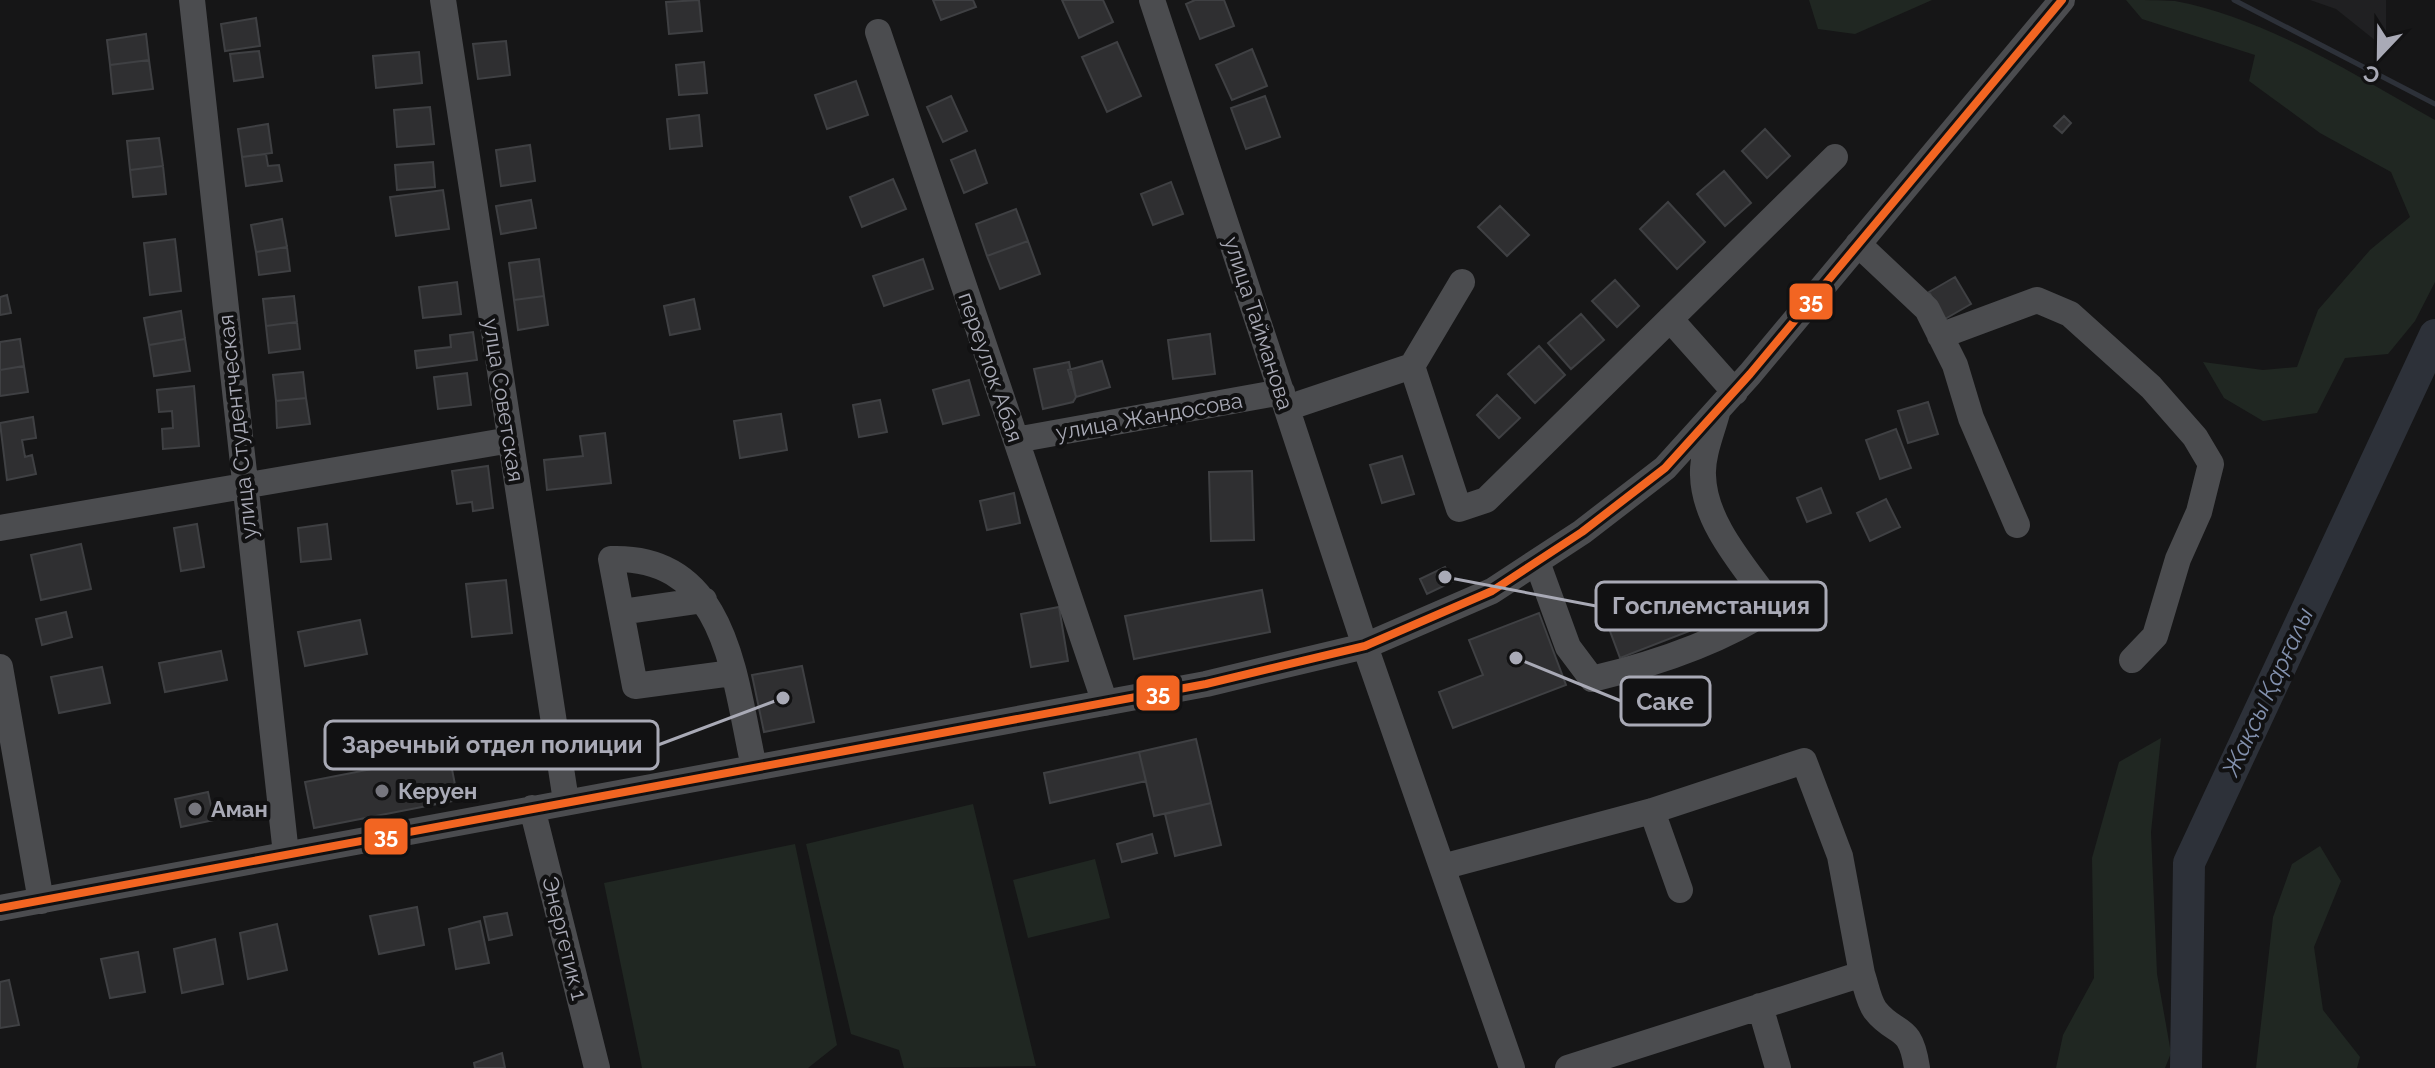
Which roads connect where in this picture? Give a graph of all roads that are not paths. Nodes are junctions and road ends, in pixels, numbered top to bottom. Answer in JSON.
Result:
{"nodes":[{"id":1,"x":192,"y":0,"type":"edge"},
{"id":2,"x":443,"y":0,"type":"edge"},
{"id":3,"x":1152,"y":0,"type":"edge"},
{"id":4,"x":2062,"y":0,"type":"edge"},
{"id":5,"x":878,"y":32,"type":"dead end"},
{"id":6,"x":1835,"y":157,"type":"dead end"},
{"id":7,"x":1858,"y":244,"type":"junction"},
{"id":8,"x":1462,"y":282,"type":"dead end"},
{"id":9,"x":1670,"y":319,"type":"junction"},
{"id":10,"x":1940,"y":336,"type":"junction"},
{"id":11,"x":1412,"y":366,"type":"junction"},
{"id":12,"x":1284,"y":400,"type":"junction"},
{"id":13,"x":1726,"y":401,"type":"junction"},
{"id":14,"x":510,"y":440,"type":"junction"},
{"id":15,"x":1016,"y":440,"type":"junction"},
{"id":16,"x":243,"y":485,"type":"junction"},
{"id":17,"x":2017,"y":525,"type":"dead end"},
{"id":18,"x":0,"y":528,"type":"edge"},
{"id":19,"x":1537,"y":562,"type":"junction"},
{"id":20,"x":704,"y":600,"type":"junction"},
{"id":21,"x":621,"y":612,"type":"junction"},
{"id":22,"x":1365,"y":646,"type":"junction"},
{"id":23,"x":2132,"y":660,"type":"dead end"},
{"id":24,"x":0,"y":667,"type":"edge"},
{"id":25,"x":732,"y":673,"type":"junction"},
{"id":26,"x":1105,"y":703,"type":"junction"},
{"id":27,"x":754,"y":767,"type":"junction"},
{"id":28,"x":566,"y":801,"type":"junction"},
{"id":29,"x":532,"y":808,"type":"junction"},
{"id":30,"x":1652,"y":811,"type":"junction"},
{"id":31,"x":286,"y":854,"type":"junction"},
{"id":32,"x":1442,"y":867,"type":"junction"},
{"id":33,"x":1680,"y":890,"type":"dead end"},
{"id":34,"x":41,"y":901,"type":"junction"},
{"id":35,"x":0,"y":908,"type":"edge"},
{"id":36,"x":1862,"y":974,"type":"junction"},
{"id":37,"x":1760,"y":1006,"type":"junction"},
{"id":38,"x":597,"y":1068,"type":"edge"},
{"id":39,"x":1512,"y":1068,"type":"edge"},
{"id":40,"x":1568,"y":1068,"type":"edge"},
{"id":41,"x":1778,"y":1068,"type":"edge"},
{"id":42,"x":1917,"y":1068,"type":"edge"}],
"edges":[{"from":1,"to":16,"type":"street","name":"улица Студентческая"},
{"from":2,"to":14,"type":"street","name":"улца Советская"},
{"from":3,"to":12,"type":"street","name":"улица Тайманова"},
{"from":4,"to":7,"type":"street"},
{"from":5,"to":15,"type":"street","name":"переулок Абая"},
{"from":6,"to":9,"type":"street"},
{"from":7,"to":10,"type":"street"},
{"from":7,"to":13,"type":"street"},
{"from":8,"to":11,"type":"street"},
{"from":9,"to":11,"type":"street"},
{"from":9,"to":13,"type":"street"},
{"from":10,"to":17,"type":"street"},
{"from":10,"to":23,"type":"street"},
{"from":11,"to":12,"type":"street","name":"улица Жандосова"},
{"from":12,"to":15,"type":"street","name":"улица Жандосова"},
{"from":12,"to":22,"type":"street","name":"улица Тайманова"},
{"from":13,"to":19,"type":"street"},
{"from":13,"to":19,"type":"street"},
{"from":14,"to":16,"type":"street"},
{"from":14,"to":28,"type":"street","name":"улца Советская"},
{"from":15,"to":26,"type":"street","name":"переулок Абая"},
{"from":16,"to":18,"type":"street"},
{"from":16,"to":31,"type":"street","name":"улица Студентческая"},
{"from":19,"to":22,"type":"street"},
{"from":20,"to":21,"type":"street"},
{"from":20,"to":21,"type":"street"},
{"from":20,"to":25,"type":"street"},
{"from":21,"to":25,"type":"street"},
{"from":22,"to":26,"type":"street"},
{"from":22,"to":32,"type":"street","name":"улица Тайманова"},
{"from":24,"to":34,"type":"street"},
{"from":25,"to":27,"type":"street"},
{"from":26,"to":27,"type":"street"},
{"from":27,"to":28,"type":"street"},
{"from":28,"to":29,"type":"street"},
{"from":29,"to":31,"type":"street"},
{"from":29,"to":38,"type":"street","name":"Энергетик 1"},
{"from":30,"to":32,"type":"street"},
{"from":30,"to":33,"type":"street"},
{"from":30,"to":36,"type":"street"},
{"from":31,"to":34,"type":"street"},
{"from":32,"to":39,"type":"street","name":"улица Тайманова"},
{"from":34,"to":35,"type":"street"},
{"from":36,"to":37,"type":"street"},
{"from":36,"to":42,"type":"street"},
{"from":37,"to":40,"type":"street"},
{"from":37,"to":41,"type":"street"}]}
